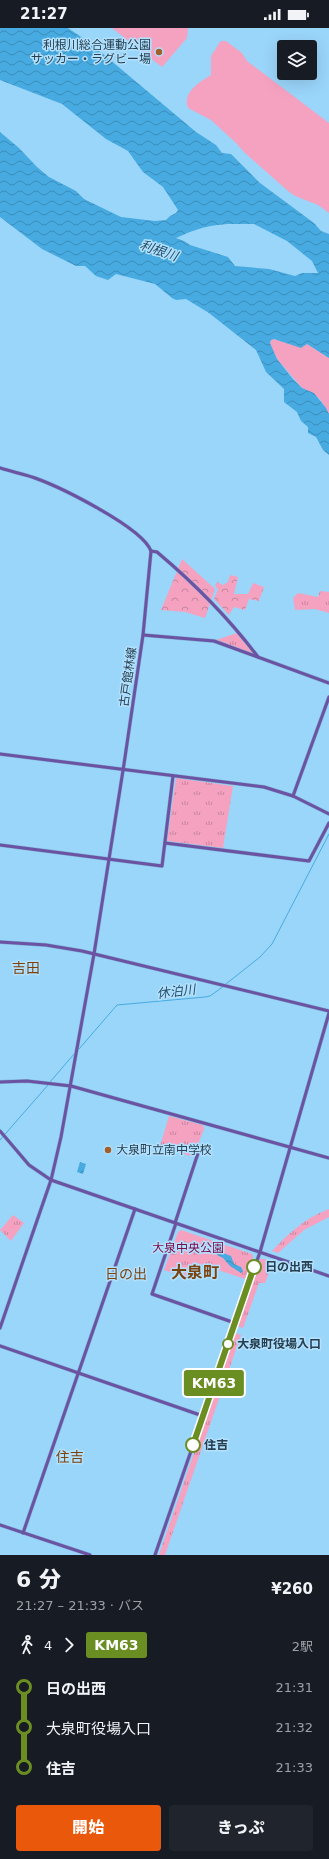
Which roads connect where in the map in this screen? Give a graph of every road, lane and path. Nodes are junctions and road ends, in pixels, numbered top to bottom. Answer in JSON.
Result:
{"nodes":[{"id":1,"x":0,"y":468,"type":"edge"},
{"id":2,"x":151,"y":551,"type":"junction"},
{"id":3,"x":143,"y":635,"type":"junction"},
{"id":4,"x":258,"y":657,"type":"junction"},
{"id":5,"x":329,"y":682,"type":"edge"},
{"id":6,"x":329,"y":697,"type":"edge"},
{"id":7,"x":0,"y":754,"type":"edge"},
{"id":8,"x":123,"y":769,"type":"junction"},
{"id":9,"x":173,"y":776,"type":"junction"},
{"id":10,"x":293,"y":796,"type":"junction"},
{"id":11,"x":329,"y":814,"type":"edge"},
{"id":12,"x":329,"y":823,"type":"edge"},
{"id":13,"x":165,"y":842,"type":"junction"},
{"id":14,"x":0,"y":845,"type":"edge"},
{"id":15,"x":109,"y":859,"type":"junction"},
{"id":16,"x":0,"y":942,"type":"edge"},
{"id":17,"x":94,"y":954,"type":"junction"},
{"id":18,"x":329,"y":1012,"type":"edge"},
{"id":19,"x":0,"y":1082,"type":"edge"},
{"id":20,"x":71,"y":1086,"type":"junction"},
{"id":21,"x":0,"y":1131,"type":"edge"},
{"id":22,"x":290,"y":1147,"type":"junction"},
{"id":23,"x":200,"y":1148,"type":"dead end"},
{"id":24,"x":329,"y":1158,"type":"edge"},
{"id":25,"x":51,"y":1180,"type":"junction"},
{"id":26,"x":135,"y":1209,"type":"junction"},
{"id":27,"x":176,"y":1223,"type":"junction"},
{"id":28,"x":260,"y":1252,"type":"junction"},
{"id":29,"x":329,"y":1276,"type":"edge"},
{"id":30,"x":235,"y":1323,"type":"junction"},
{"id":31,"x":0,"y":1328,"type":"edge"},
{"id":32,"x":0,"y":1346,"type":"edge"},
{"id":33,"x":78,"y":1373,"type":"junction"},
{"id":34,"x":203,"y":1416,"type":"junction"},
{"id":35,"x":0,"y":1525,"type":"edge"},
{"id":36,"x":24,"y":1533,"type":"junction"},
{"id":37,"x":90,"y":1555,"type":"edge"},
{"id":38,"x":155,"y":1555,"type":"edge"}],
"edges":[{"from":1,"to":2,"type":"street"},
{"from":2,"to":3,"type":"street","name":"古戸館林線"},
{"from":2,"to":4,"type":"street"},
{"from":3,"to":4,"type":"street"},
{"from":3,"to":8,"type":"street","name":"古戸館林線"},
{"from":4,"to":5,"type":"street"},
{"from":6,"to":10,"type":"street"},
{"from":7,"to":8,"type":"street"},
{"from":8,"to":9,"type":"street"},
{"from":8,"to":15,"type":"street","name":"古戸館林線"},
{"from":9,"to":10,"type":"street"},
{"from":9,"to":13,"type":"street"},
{"from":10,"to":11,"type":"street"},
{"from":12,"to":13,"type":"street"},
{"from":13,"to":15,"type":"street"},
{"from":14,"to":15,"type":"street"},
{"from":15,"to":17,"type":"street","name":"古戸館林線"},
{"from":16,"to":17,"type":"street"},
{"from":17,"to":18,"type":"street"},
{"from":17,"to":20,"type":"street","name":"古戸館林線"},
{"from":18,"to":22,"type":"street"},
{"from":19,"to":20,"type":"street"},
{"from":20,"to":22,"type":"street"},
{"from":20,"to":25,"type":"street","name":"古戸館林線"},
{"from":21,"to":25,"type":"street"},
{"from":22,"to":24,"type":"street"},
{"from":22,"to":28,"type":"street"},
{"from":23,"to":27,"type":"street"},
{"from":25,"to":26,"type":"street"},
{"from":25,"to":31,"type":"street","name":"古戸館林線"},
{"from":26,"to":27,"type":"street"},
{"from":26,"to":33,"type":"street"},
{"from":27,"to":28,"type":"street"},
{"from":27,"to":30,"type":"street"},
{"from":28,"to":29,"type":"street"},
{"from":28,"to":30,"type":"street"},
{"from":30,"to":34,"type":"street"},
{"from":32,"to":33,"type":"street"},
{"from":33,"to":34,"type":"street"},
{"from":33,"to":36,"type":"street"},
{"from":34,"to":38,"type":"street"},
{"from":35,"to":36,"type":"street"},
{"from":36,"to":37,"type":"street"}]}
